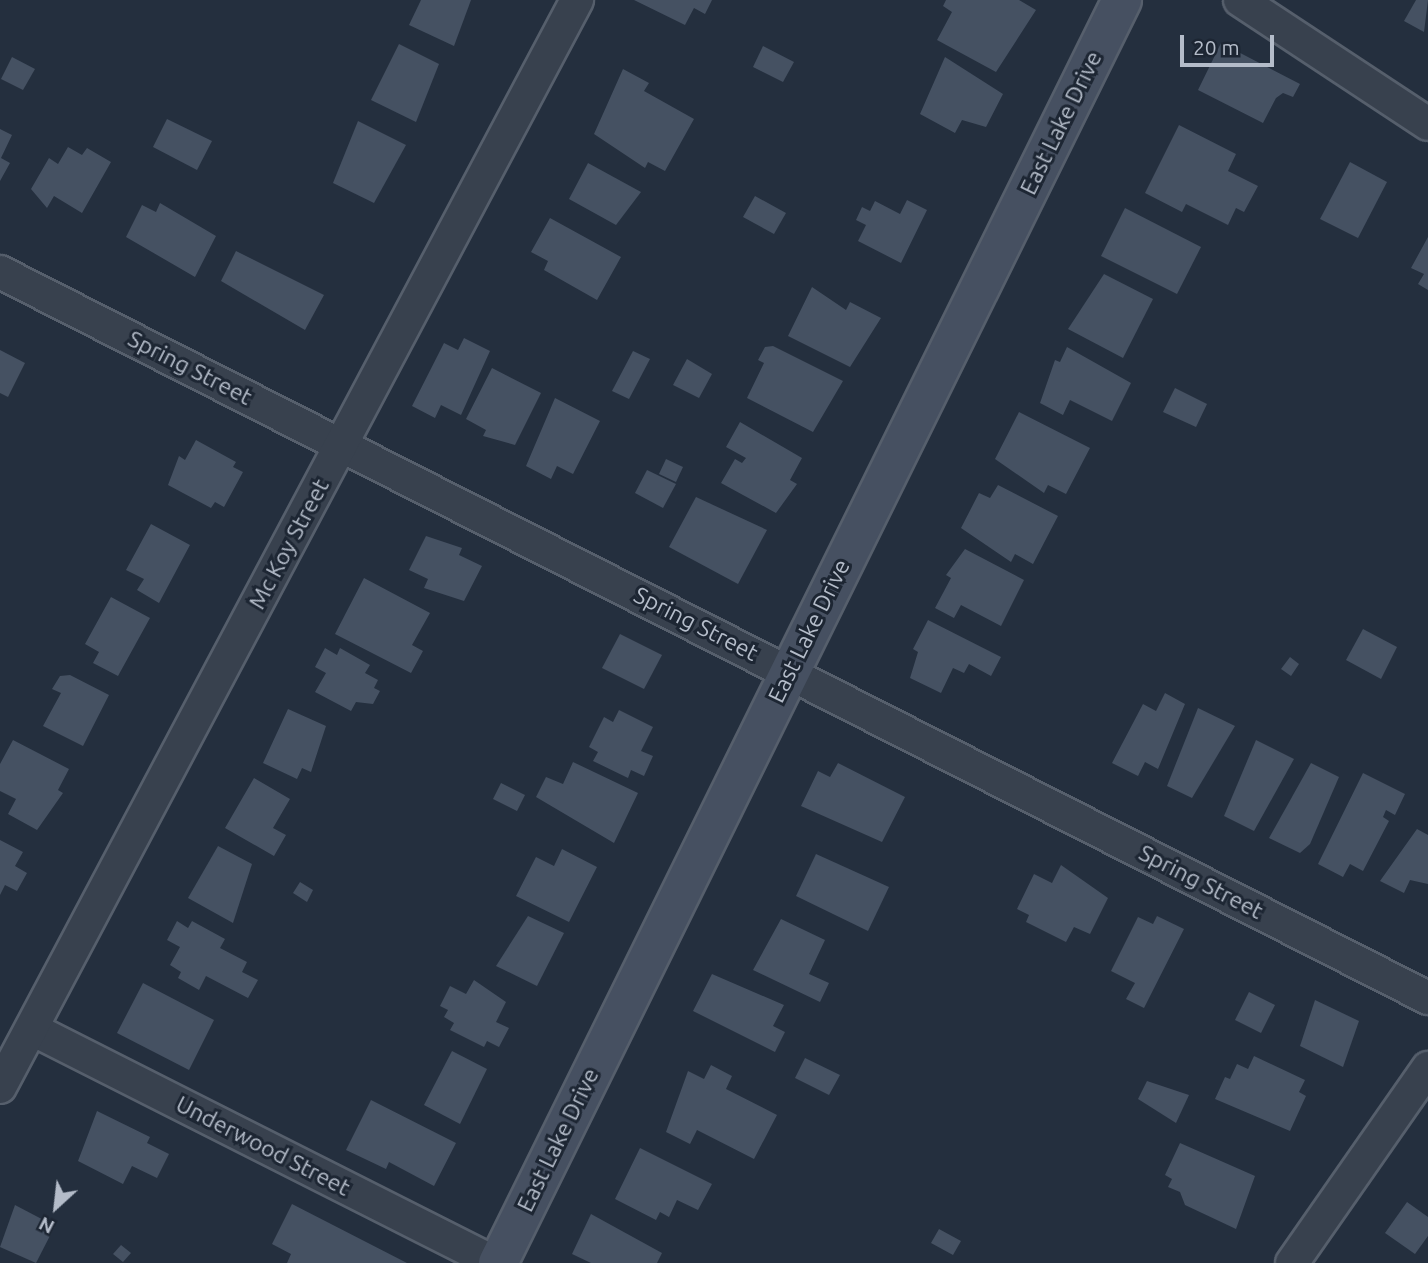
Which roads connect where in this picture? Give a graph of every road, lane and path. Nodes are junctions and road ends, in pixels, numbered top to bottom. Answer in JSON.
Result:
{"nodes":[{"id":1,"x":577,"y":0,"type":"edge"},
{"id":2,"x":1122,"y":0,"type":"edge"},
{"id":3,"x":1240,"y":0,"type":"edge"},
{"id":4,"x":1428,"y":124,"type":"edge"},
{"id":5,"x":0,"y":272,"type":"edge"},
{"id":6,"x":342,"y":444,"type":"junction"},
{"id":7,"x":789,"y":671,"type":"junction"},
{"id":8,"x":1428,"y":998,"type":"edge"},
{"id":9,"x":32,"y":1029,"type":"junction"},
{"id":10,"x":1428,"y":1068,"type":"edge"},
{"id":11,"x":0,"y":1087,"type":"edge"},
{"id":12,"x":496,"y":1263,"type":"edge"},
{"id":13,"x":1292,"y":1263,"type":"edge"}],
"edges":[{"from":1,"to":6,"type":"street","name":"Mc Koy Street"},
{"from":2,"to":7,"type":"street","name":"East Lake Drive"},
{"from":3,"to":4,"type":"street"},
{"from":5,"to":6,"type":"street","name":"Spring Street"},
{"from":6,"to":7,"type":"street","name":"Spring Street"},
{"from":6,"to":9,"type":"street","name":"Mc Koy Street"},
{"from":7,"to":8,"type":"street","name":"Spring Street"},
{"from":7,"to":12,"type":"street","name":"East Lake Drive"},
{"from":9,"to":11,"type":"street","name":"Mc Koy Street"},
{"from":9,"to":12,"type":"street","name":"Underwood Street"},
{"from":10,"to":13,"type":"street"}]}
